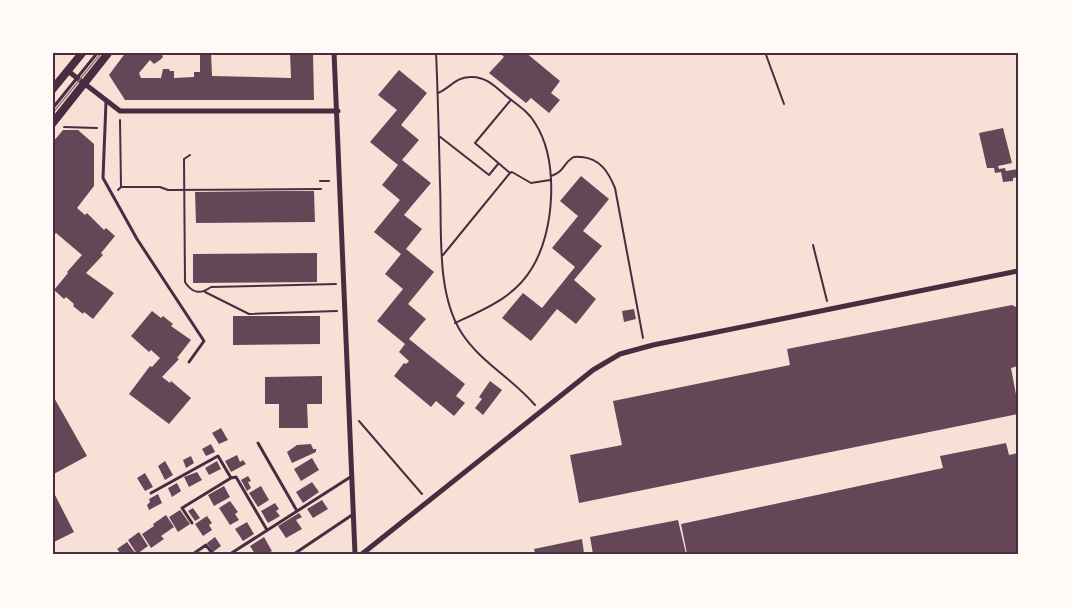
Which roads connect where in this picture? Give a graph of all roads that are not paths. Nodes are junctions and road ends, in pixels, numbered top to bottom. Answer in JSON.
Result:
{"nodes":[{"id":1,"x":83,"y":52,"type":"edge"},
{"id":2,"x":98,"y":52,"type":"edge"},
{"id":3,"x":110,"y":52,"type":"edge"},
{"id":4,"x":334,"y":52,"type":"edge"},
{"id":5,"x":68,"y":71,"type":"junction"},
{"id":6,"x":81,"y":81,"type":"junction"},
{"id":7,"x":52,"y":90,"type":"edge"},
{"id":8,"x":106,"y":102,"type":"junction"},
{"id":9,"x":52,"y":109,"type":"edge"},
{"id":10,"x":338,"y":111,"type":"junction"},
{"id":11,"x":52,"y":124,"type":"edge"},
{"id":12,"x":1018,"y":271,"type":"edge"},
{"id":13,"x":189,"y":362,"type":"dead end"},
{"id":14,"x":258,"y":443,"type":"dead end"},
{"id":15,"x":352,"y":476,"type":"junction"},
{"id":16,"x":231,"y":478,"type":"junction"},
{"id":17,"x":151,"y":493,"type":"dead end"},
{"id":18,"x":297,"y":511,"type":"junction"},
{"id":19,"x":353,"y":514,"type":"junction"},
{"id":20,"x":192,"y":523,"type":"dead end"},
{"id":21,"x":267,"y":530,"type":"junction"},
{"id":22,"x":193,"y":555,"type":"edge"},
{"id":23,"x":213,"y":555,"type":"edge"},
{"id":24,"x":230,"y":555,"type":"edge"},
{"id":25,"x":294,"y":555,"type":"edge"},
{"id":26,"x":355,"y":555,"type":"edge"},
{"id":27,"x":362,"y":555,"type":"edge"}],
"edges":[{"from":1,"to":5,"type":"main road"},
{"from":2,"to":6,"type":"lane"},
{"from":3,"to":6,"type":"main road"},
{"from":4,"to":10,"type":"street"},
{"from":5,"to":6,"type":"street"},
{"from":5,"to":7,"type":"main road"},
{"from":6,"to":8,"type":"street"},
{"from":6,"to":9,"type":"lane"},
{"from":6,"to":11,"type":"main road"},
{"from":8,"to":10,"type":"street"},
{"from":8,"to":13,"type":"lane"},
{"from":10,"to":15,"type":"street"},
{"from":12,"to":27,"type":"street"},
{"from":14,"to":18,"type":"lane"},
{"from":15,"to":18,"type":"lane"},
{"from":15,"to":19,"type":"street"},
{"from":16,"to":17,"type":"lane"},
{"from":16,"to":20,"type":"lane"},
{"from":16,"to":21,"type":"lane"},
{"from":18,"to":21,"type":"lane"},
{"from":19,"to":25,"type":"lane"},
{"from":19,"to":26,"type":"street"},
{"from":21,"to":24,"type":"lane"},
{"from":22,"to":23,"type":"lane"}]}
